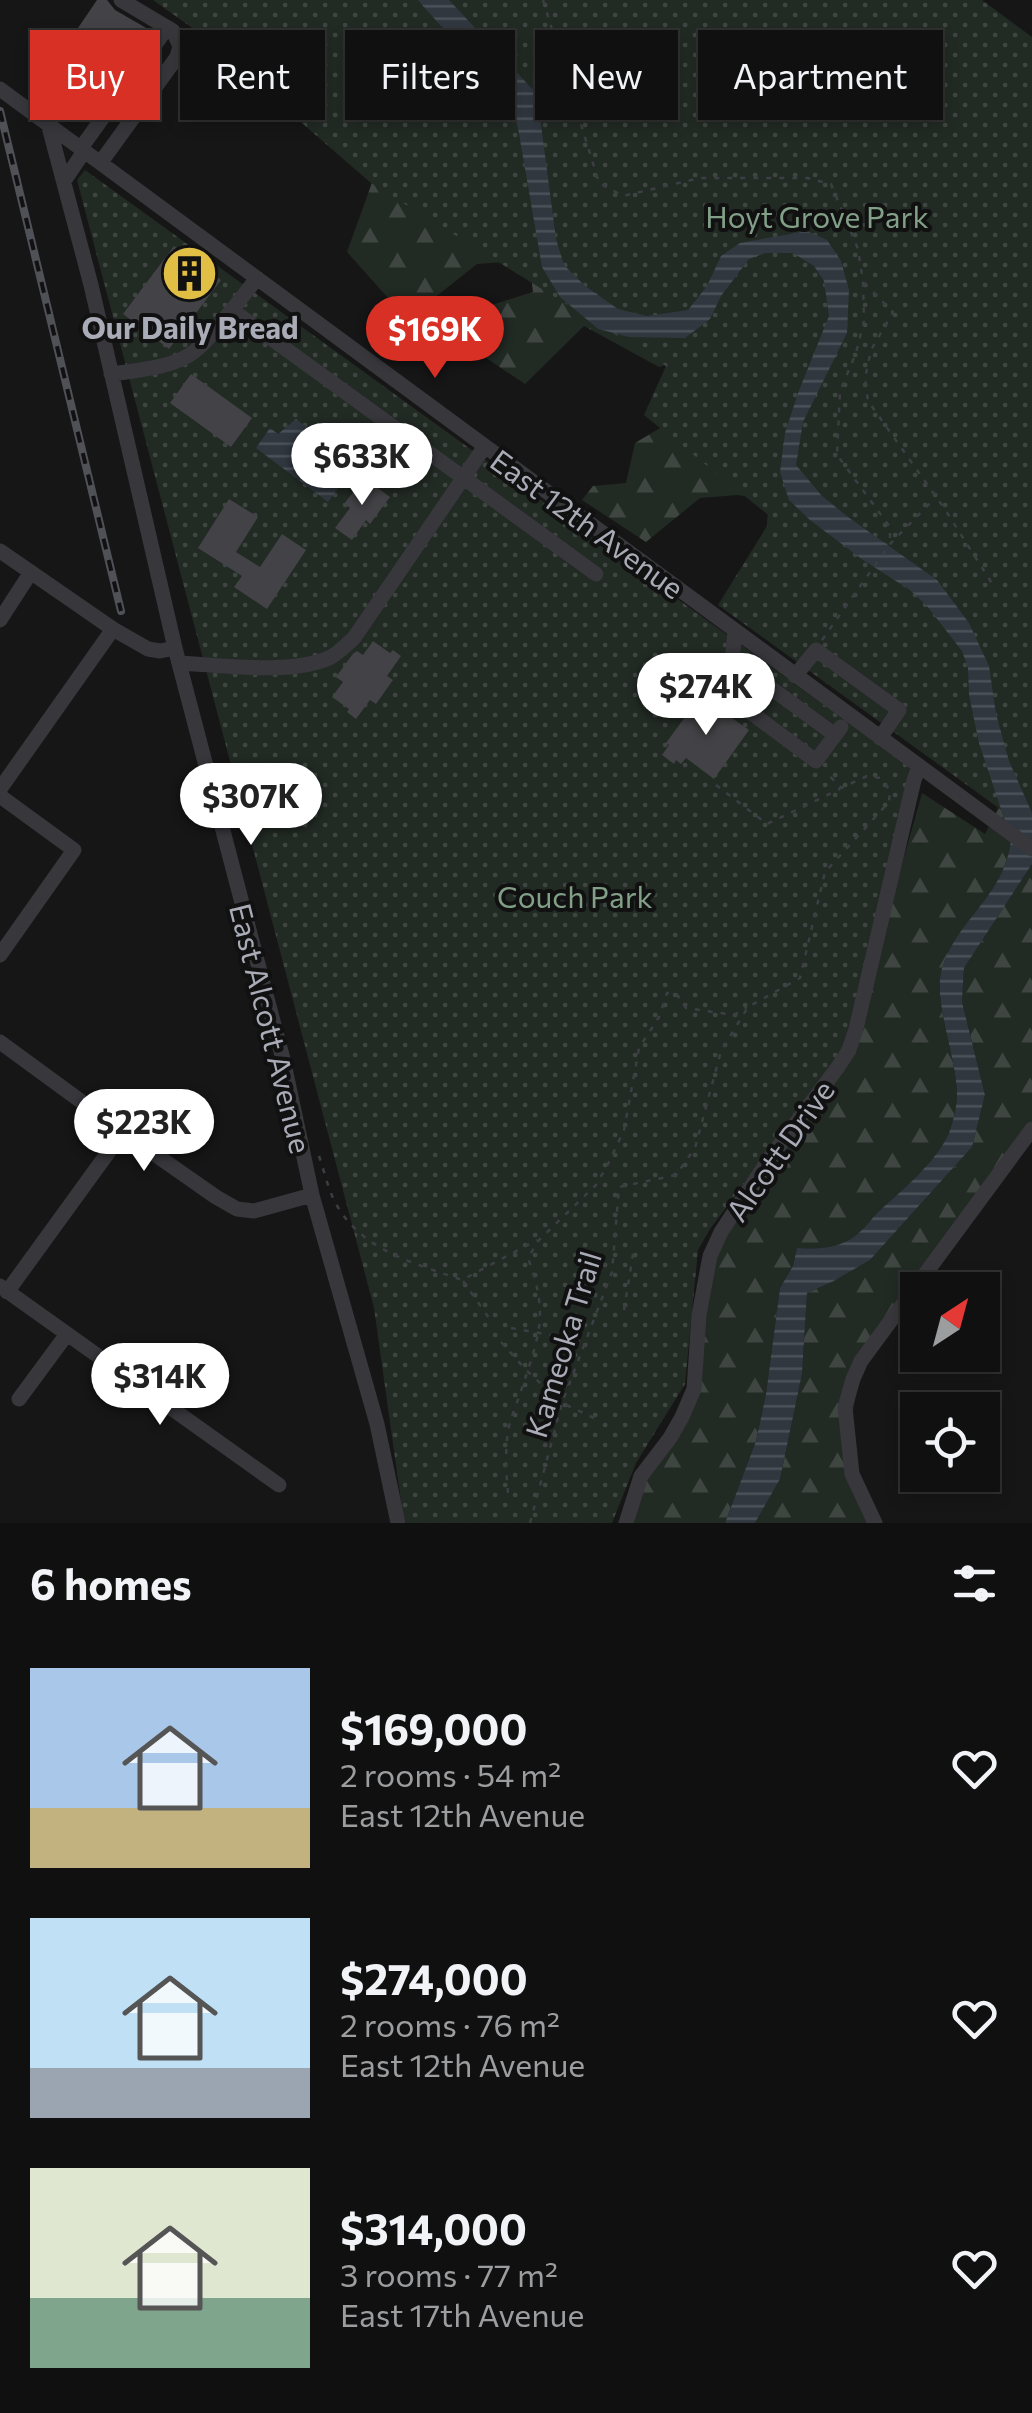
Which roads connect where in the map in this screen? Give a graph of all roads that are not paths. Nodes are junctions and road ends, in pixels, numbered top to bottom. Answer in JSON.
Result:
{"nodes":[{"id":1,"x":121,"y":0,"type":"edge"},
{"id":2,"x":167,"y":28,"type":"junction"},
{"id":3,"x":0,"y":89,"type":"edge"},
{"id":4,"x":48,"y":123,"type":"junction"},
{"id":5,"x":83,"y":149,"type":"junction"},
{"id":6,"x":100,"y":162,"type":"junction"},
{"id":7,"x":64,"y":182,"type":"junction"},
{"id":8,"x":257,"y":278,"type":"junction"},
{"id":9,"x":232,"y":310,"type":"junction"},
{"id":10,"x":112,"y":374,"type":"junction"},
{"id":11,"x":484,"y":446,"type":"junction"},
{"id":12,"x":464,"y":478,"type":"junction"},
{"id":13,"x":0,"y":550,"type":"edge"},
{"id":14,"x":31,"y":572,"type":"junction"},
{"id":15,"x":596,"y":574,"type":"dead end"},
{"id":16,"x":0,"y":620,"type":"edge"},
{"id":17,"x":114,"y":629,"type":"junction"},
{"id":18,"x":735,"y":631,"type":"junction"},
{"id":19,"x":750,"y":642,"type":"junction"},
{"id":20,"x":177,"y":656,"type":"junction"},
{"id":21,"x":738,"y":670,"type":"junction"},
{"id":22,"x":796,"y":676,"type":"junction"},
{"id":23,"x":849,"y":715,"type":"junction"},
{"id":24,"x":835,"y":735,"type":"junction"},
{"id":25,"x":880,"y":738,"type":"junction"},
{"id":26,"x":919,"y":767,"type":"junction"},
{"id":27,"x":0,"y":792,"type":"edge"},
{"id":28,"x":1032,"y":850,"type":"edge"},
{"id":29,"x":0,"y":955,"type":"edge"},
{"id":30,"x":0,"y":1042,"type":"edge"},
{"id":31,"x":1032,"y":1129,"type":"edge"},
{"id":32,"x":123,"y":1132,"type":"junction"},
{"id":33,"x":312,"y":1195,"type":"junction"},
{"id":34,"x":4,"y":1289,"type":"edge"},
{"id":35,"x":67,"y":1334,"type":"junction"},
{"id":36,"x":19,"y":1398,"type":"dead end"},
{"id":37,"x":279,"y":1484,"type":"dead end"},
{"id":38,"x":398,"y":1523,"type":"edge"},
{"id":39,"x":626,"y":1523,"type":"edge"},
{"id":40,"x":875,"y":1523,"type":"edge"}],
"edges":[{"from":1,"to":2,"type":"street"},
{"from":2,"to":5,"type":"street"},
{"from":2,"to":6,"type":"street"},
{"from":3,"to":4,"type":"street","name":"East 12th Avenue"},
{"from":4,"to":5,"type":"street","name":"East 12th Avenue"},
{"from":4,"to":7,"type":"street","name":"East Alcott Avenue"},
{"from":5,"to":6,"type":"street","name":"East 12th Avenue"},
{"from":5,"to":7,"type":"street"},
{"from":6,"to":8,"type":"street","name":"East 12th Avenue"},
{"from":7,"to":10,"type":"street","name":"East Alcott Avenue"},
{"from":8,"to":9,"type":"street"},
{"from":8,"to":11,"type":"street","name":"East 12th Avenue"},
{"from":9,"to":10,"type":"street"},
{"from":9,"to":12,"type":"street"},
{"from":10,"to":20,"type":"street","name":"East Alcott Avenue"},
{"from":11,"to":12,"type":"street"},
{"from":11,"to":18,"type":"street","name":"East 12th Avenue"},
{"from":12,"to":15,"type":"street"},
{"from":12,"to":20,"type":"street"},
{"from":13,"to":14,"type":"street"},
{"from":14,"to":16,"type":"street"},
{"from":14,"to":17,"type":"street"},
{"from":17,"to":20,"type":"street"},
{"from":17,"to":27,"type":"street"},
{"from":18,"to":19,"type":"street","name":"East 12th Avenue"},
{"from":18,"to":21,"type":"street"},
{"from":19,"to":21,"type":"street"},
{"from":19,"to":22,"type":"street","name":"East 12th Avenue"},
{"from":20,"to":33,"type":"street","name":"East Alcott Avenue"},
{"from":21,"to":24,"type":"street"},
{"from":21,"to":24,"type":"street"},
{"from":22,"to":23,"type":"street","name":"East 12th Avenue"},
{"from":22,"to":25,"type":"street"},
{"from":23,"to":24,"type":"street"},
{"from":23,"to":25,"type":"street","name":"East 12th Avenue"},
{"from":25,"to":26,"type":"street","name":"East 12th Avenue"},
{"from":26,"to":28,"type":"street","name":"East 12th Avenue"},
{"from":26,"to":39,"type":"street","name":"Alcott Drive"},
{"from":27,"to":29,"type":"street"},
{"from":30,"to":32,"type":"street"},
{"from":31,"to":40,"type":"street"},
{"from":32,"to":33,"type":"street"},
{"from":32,"to":34,"type":"street"},
{"from":33,"to":38,"type":"street","name":"East Alcott Avenue"},
{"from":34,"to":35,"type":"street"},
{"from":35,"to":36,"type":"street"},
{"from":35,"to":37,"type":"street"}]}
